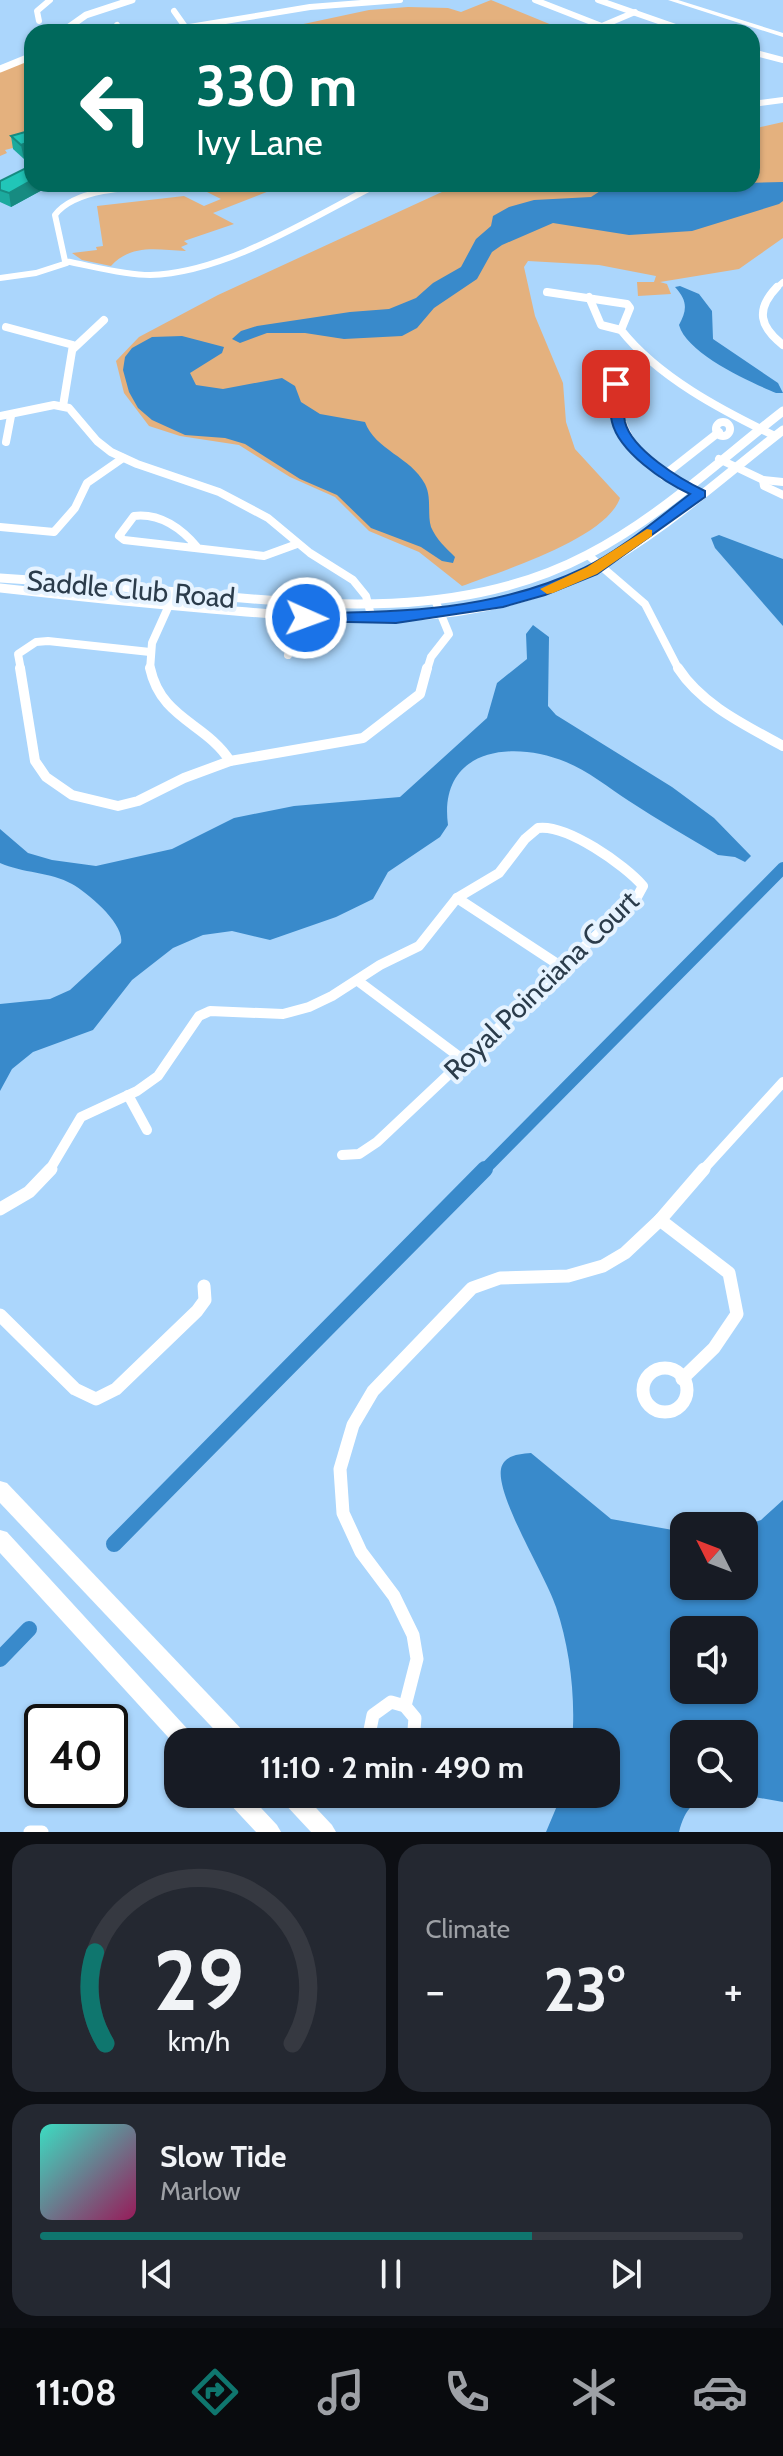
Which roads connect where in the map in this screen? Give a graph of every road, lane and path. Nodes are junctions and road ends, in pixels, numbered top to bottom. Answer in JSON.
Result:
{"nodes":[{"id":1,"x":50,"y":0,"type":"edge"},
{"id":2,"x":132,"y":0,"type":"edge"},
{"id":3,"x":400,"y":0,"type":"edge"},
{"id":4,"x":549,"y":0,"type":"edge"},
{"id":5,"x":598,"y":0,"type":"edge"},
{"id":6,"x":630,"y":0,"type":"edge"},
{"id":7,"x":671,"y":0,"type":"edge"},
{"id":8,"x":694,"y":0,"type":"edge"},
{"id":9,"x":361,"y":1,"type":"edge"},
{"id":10,"x":539,"y":1,"type":"edge"},
{"id":11,"x":350,"y":2,"type":"edge"},
{"id":12,"x":616,"y":3,"type":"edge"},
{"id":13,"x":174,"y":11,"type":"dead end"},
{"id":14,"x":241,"y":11,"type":"dead end"},
{"id":15,"x":635,"y":12,"type":"junction"},
{"id":16,"x":249,"y":19,"type":"junction"},
{"id":17,"x":42,"y":22,"type":"dead end"},
{"id":18,"x":69,"y":24,"type":"edge"},
{"id":19,"x":183,"y":24,"type":"edge"},
{"id":20,"x":214,"y":24,"type":"edge"},
{"id":21,"x":597,"y":24,"type":"edge"},
{"id":22,"x":607,"y":24,"type":"edge"},
{"id":23,"x":668,"y":24,"type":"edge"},
{"id":24,"x":748,"y":24,"type":"edge"},
{"id":25,"x":783,"y":27,"type":"edge"},
{"id":26,"x":760,"y":28,"type":"edge"},
{"id":27,"x":783,"y":35,"type":"edge"},
{"id":28,"x":760,"y":54,"type":"edge"},
{"id":29,"x":24,"y":59,"type":"edge"},
{"id":30,"x":783,"y":60,"type":"edge"},
{"id":31,"x":0,"y":69,"type":"edge"},
{"id":32,"x":783,"y":100,"type":"edge"},
{"id":33,"x":760,"y":103,"type":"edge"},
{"id":34,"x":108,"y":192,"type":"edge"},
{"id":35,"x":362,"y":192,"type":"edge"},
{"id":36,"x":67,"y":263,"type":"junction"},
{"id":37,"x":35,"y":270,"type":"junction"},
{"id":38,"x":0,"y":271,"type":"edge"},
{"id":39,"x":0,"y":278,"type":"edge"},
{"id":40,"x":783,"y":282,"type":"edge"},
{"id":41,"x":547,"y":292,"type":"dead end"},
{"id":42,"x":589,"y":297,"type":"junction"},
{"id":43,"x":104,"y":320,"type":"dead end"},
{"id":44,"x":6,"y":327,"type":"dead end"},
{"id":45,"x":621,"y":330,"type":"junction"},
{"id":46,"x":783,"y":345,"type":"edge"},
{"id":47,"x":73,"y":349,"type":"junction"},
{"id":48,"x":620,"y":369,"type":"dead end"},
{"id":49,"x":63,"y":406,"type":"junction"},
{"id":50,"x":783,"y":411,"type":"edge"},
{"id":51,"x":0,"y":416,"type":"edge"},
{"id":52,"x":11,"y":416,"type":"junction"},
{"id":53,"x":759,"y":429,"type":"junction"},
{"id":54,"x":719,"y":432,"type":"dead end"},
{"id":55,"x":779,"y":433,"type":"edge"},
{"id":56,"x":6,"y":442,"type":"dead end"},
{"id":57,"x":123,"y":458,"type":"junction"},
{"id":58,"x":719,"y":459,"type":"junction"},
{"id":59,"x":735,"y":467,"type":"junction"},
{"id":60,"x":663,"y":476,"type":"junction"},
{"id":61,"x":763,"y":480,"type":"junction"},
{"id":62,"x":783,"y":482,"type":"edge"},
{"id":63,"x":684,"y":486,"type":"junction"},
{"id":64,"x":700,"y":494,"type":"junction"},
{"id":65,"x":783,"y":495,"type":"edge"},
{"id":66,"x":0,"y":527,"type":"edge"},
{"id":67,"x":297,"y":544,"type":"junction"},
{"id":68,"x":198,"y":548,"type":"junction"},
{"id":69,"x":588,"y":555,"type":"junction"},
{"id":70,"x":601,"y":565,"type":"junction"},
{"id":71,"x":0,"y":578,"type":"edge"},
{"id":72,"x":0,"y":588,"type":"edge"},
{"id":73,"x":175,"y":592,"type":"junction"},
{"id":74,"x":435,"y":600,"type":"junction"},
{"id":75,"x":169,"y":605,"type":"junction"},
{"id":76,"x":372,"y":606,"type":"junction"},
{"id":77,"x":442,"y":613,"type":"junction"},
{"id":78,"x":297,"y":617,"type":"junction"},
{"id":79,"x":372,"y":619,"type":"junction"},
{"id":80,"x":150,"y":652,"type":"junction"},
{"id":81,"x":288,"y":655,"type":"dead end"},
{"id":82,"x":783,"y":746,"type":"edge"},
{"id":83,"x":230,"y":761,"type":"junction"},
{"id":84,"x":457,"y":898,"type":"junction"},
{"id":85,"x":562,"y":967,"type":"junction"},
{"id":86,"x":358,"y":981,"type":"junction"},
{"id":87,"x":465,"y":1061,"type":"junction"},
{"id":88,"x":783,"y":1082,"type":"edge"},
{"id":89,"x":128,"y":1095,"type":"junction"},
{"id":90,"x":147,"y":1130,"type":"dead end"},
{"id":91,"x":342,"y":1155,"type":"dead end"},
{"id":92,"x":0,"y":1209,"type":"edge"},
{"id":93,"x":660,"y":1220,"type":"junction"},
{"id":94,"x":204,"y":1286,"type":"dead end"},
{"id":95,"x":0,"y":1315,"type":"edge"},
{"id":96,"x":682,"y":1379,"type":"dead end"},
{"id":97,"x":0,"y":1490,"type":"edge"},
{"id":98,"x":0,"y":1539,"type":"edge"},
{"id":99,"x":405,"y":1706,"type":"junction"},
{"id":100,"x":173,"y":1728,"type":"edge"},
{"id":101,"x":227,"y":1728,"type":"edge"},
{"id":102,"x":372,"y":1728,"type":"edge"},
{"id":103,"x":416,"y":1728,"type":"edge"},
{"id":104,"x":247,"y":1808,"type":"edge"},
{"id":105,"x":302,"y":1808,"type":"edge"},
{"id":106,"x":30,"y":1832,"type":"edge"},
{"id":107,"x":42,"y":1832,"type":"edge"},
{"id":108,"x":270,"y":1832,"type":"edge"},
{"id":109,"x":325,"y":1832,"type":"edge"}],
"edges":[{"from":1,"to":17,"type":"street"},
{"from":2,"to":18,"type":"street"},
{"from":3,"to":9,"type":"street"},
{"from":4,"to":10,"type":"street"},
{"from":5,"to":12,"type":"street"},
{"from":6,"to":12,"type":"street"},
{"from":7,"to":24,"type":"main road"},
{"from":8,"to":25,"type":"main road"},
{"from":9,"to":11,"type":"street"},
{"from":10,"to":21,"type":"street"},
{"from":11,"to":16,"type":"street"},
{"from":12,"to":15,"type":"street"},
{"from":13,"to":19,"type":"street"},
{"from":14,"to":16,"type":"street"},
{"from":15,"to":22,"type":"street"},
{"from":15,"to":23,"type":"street"},
{"from":16,"to":20,"type":"street"},
{"from":26,"to":27,"type":"main road"},
{"from":28,"to":30,"type":"street"},
{"from":29,"to":31,"type":"street"},
{"from":32,"to":33,"type":"street"},
{"from":34,"to":36,"type":"street"},
{"from":35,"to":36,"type":"street"},
{"from":36,"to":37,"type":"street"},
{"from":37,"to":38,"type":"street"},
{"from":37,"to":39,"type":"street"},
{"from":40,"to":46,"type":"street"},
{"from":41,"to":42,"type":"street"},
{"from":42,"to":45,"type":"street"},
{"from":42,"to":45,"type":"street"},
{"from":43,"to":47,"type":"street"},
{"from":44,"to":47,"type":"street"},
{"from":45,"to":53,"type":"street"},
{"from":47,"to":49,"type":"street"},
{"from":48,"to":60,"type":"street"},
{"from":49,"to":52,"type":"street"},
{"from":49,"to":57,"type":"street"},
{"from":50,"to":53,"type":"street","name":"Saddle Club Road"},
{"from":51,"to":52,"type":"street"},
{"from":52,"to":56,"type":"street"},
{"from":53,"to":55,"type":"street"},
{"from":53,"to":58,"type":"street","name":"Saddle Club Road"},
{"from":54,"to":60,"type":"street"},
{"from":55,"to":59,"type":"street","name":"Saddle Club Road"},
{"from":57,"to":66,"type":"street"},
{"from":57,"to":67,"type":"street"},
{"from":58,"to":59,"type":"street"},
{"from":58,"to":63,"type":"street","name":"Saddle Club Road"},
{"from":59,"to":61,"type":"street"},
{"from":59,"to":64,"type":"street","name":"Saddle Club Road"},
{"from":60,"to":63,"type":"street"},
{"from":61,"to":62,"type":"street"},
{"from":61,"to":65,"type":"street"},
{"from":63,"to":64,"type":"street"},
{"from":63,"to":69,"type":"street","name":"Saddle Club Road"},
{"from":64,"to":70,"type":"street","name":"Saddle Club Road"},
{"from":67,"to":68,"type":"street"},
{"from":67,"to":76,"type":"street"},
{"from":68,"to":68,"type":"street"},
{"from":69,"to":70,"type":"street"},
{"from":69,"to":74,"type":"street","name":"Saddle Club Road"},
{"from":70,"to":77,"type":"street","name":"Saddle Club Road"},
{"from":70,"to":82,"type":"street"},
{"from":71,"to":73,"type":"street","name":"Saddle Club Road"},
{"from":72,"to":75,"type":"street","name":"Saddle Club Road"},
{"from":73,"to":75,"type":"street"},
{"from":73,"to":76,"type":"street","name":"Saddle Club Road"},
{"from":74,"to":76,"type":"street","name":"Saddle Club Road"},
{"from":74,"to":77,"type":"street"},
{"from":75,"to":78,"type":"street","name":"Saddle Club Road"},
{"from":75,"to":80,"type":"street"},
{"from":76,"to":79,"type":"street"},
{"from":77,"to":79,"type":"street","name":"Saddle Club Road"},
{"from":77,"to":83,"type":"street"},
{"from":78,"to":79,"type":"street","name":"Saddle Club Road"},
{"from":78,"to":81,"type":"street"},
{"from":80,"to":83,"type":"street"},
{"from":80,"to":83,"type":"street"},
{"from":84,"to":85,"type":"street"},
{"from":84,"to":85,"type":"street","name":"Royal Poinciana Court"},
{"from":84,"to":86,"type":"street"},
{"from":85,"to":87,"type":"street","name":"Royal Poinciana Court"},
{"from":86,"to":87,"type":"street"},
{"from":86,"to":89,"type":"street"},
{"from":87,"to":91,"type":"street","name":"Royal Poinciana Court"},
{"from":88,"to":93,"type":"street"},
{"from":89,"to":90,"type":"street"},
{"from":89,"to":92,"type":"street"},
{"from":93,"to":96,"type":"street"},
{"from":93,"to":99,"type":"street"},
{"from":94,"to":95,"type":"street"},
{"from":97,"to":101,"type":"main road"},
{"from":98,"to":100,"type":"main road"},
{"from":99,"to":102,"type":"street"},
{"from":99,"to":103,"type":"street"},
{"from":104,"to":108,"type":"main road"},
{"from":105,"to":109,"type":"main road"},
{"from":106,"to":107,"type":"street"}]}
